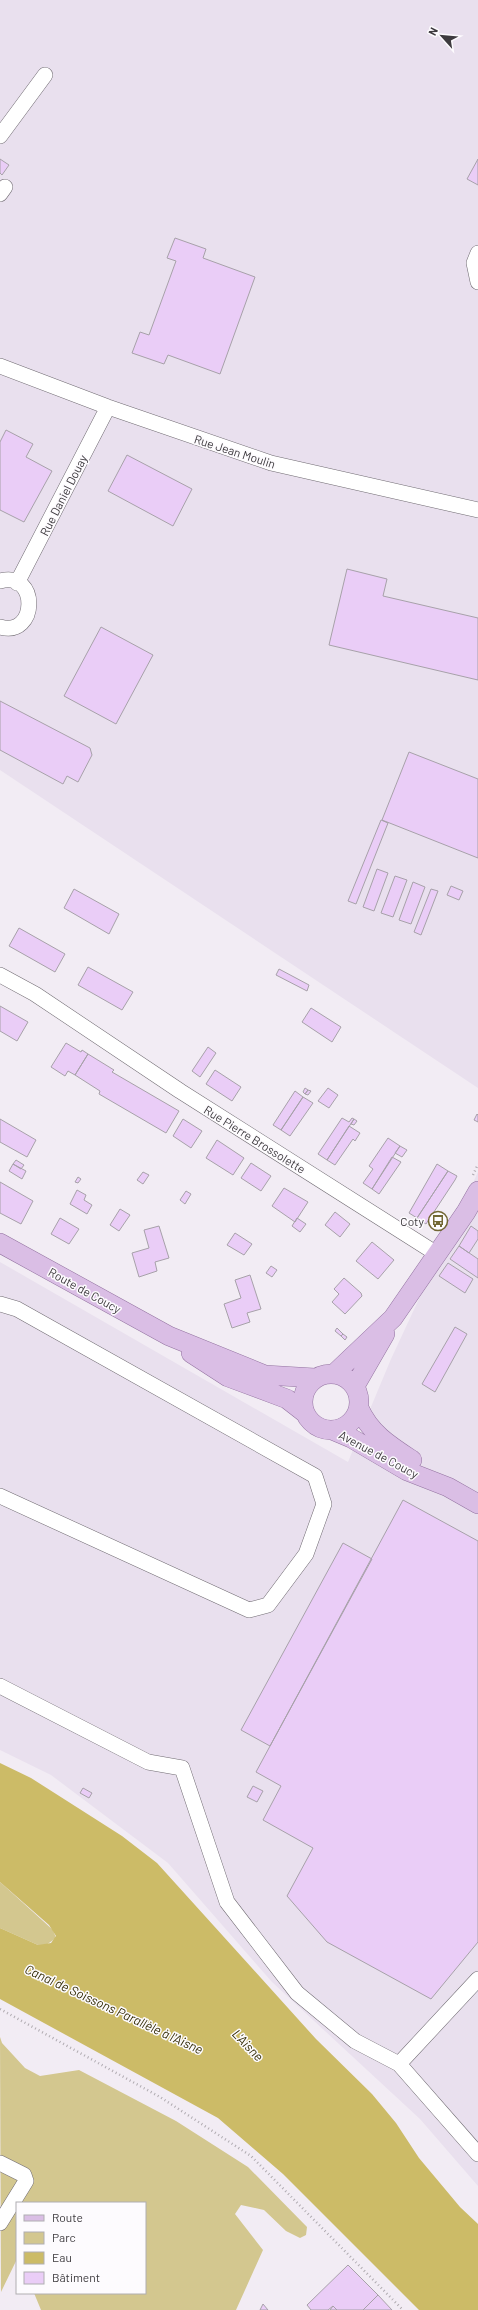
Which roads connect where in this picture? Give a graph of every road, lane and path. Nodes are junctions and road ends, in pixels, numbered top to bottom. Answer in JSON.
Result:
{"nodes":[{"id":1,"x":45,"y":75,"type":"dead end"},
{"id":2,"x":0,"y":136,"type":"edge"},
{"id":3,"x":478,"y":253,"type":"edge"},
{"id":4,"x":478,"y":282,"type":"edge"},
{"id":5,"x":0,"y":366,"type":"edge"},
{"id":6,"x":108,"y":407,"type":"junction"},
{"id":7,"x":478,"y":510,"type":"edge"},
{"id":8,"x":0,"y":581,"type":"edge"},
{"id":9,"x":18,"y":583,"type":"junction"},
{"id":10,"x":0,"y":627,"type":"edge"},
{"id":11,"x":0,"y":975,"type":"edge"},
{"id":12,"x":478,"y":1191,"type":"edge"},
{"id":13,"x":0,"y":1243,"type":"edge"},
{"id":14,"x":437,"y":1254,"type":"junction"},
{"id":15,"x":0,"y":1304,"type":"edge"},
{"id":16,"x":393,"y":1318,"type":"junction"},
{"id":17,"x":169,"y":1336,"type":"junction"},
{"id":18,"x":335,"y":1373,"type":"junction"},
{"id":19,"x":315,"y":1378,"type":"junction"},
{"id":20,"x":355,"y":1386,"type":"junction"},
{"id":21,"x":359,"y":1408,"type":"junction"},
{"id":22,"x":305,"y":1413,"type":"junction"},
{"id":23,"x":332,"y":1430,"type":"junction"},
{"id":24,"x":448,"y":1487,"type":"junction"},
{"id":25,"x":0,"y":1496,"type":"edge"},
{"id":26,"x":478,"y":1504,"type":"edge"},
{"id":27,"x":0,"y":1686,"type":"edge"},
{"id":28,"x":478,"y":1979,"type":"edge"},
{"id":29,"x":0,"y":2009,"type":"edge"},
{"id":30,"x":399,"y":2064,"type":"junction"},
{"id":31,"x":478,"y":2154,"type":"edge"},
{"id":32,"x":0,"y":2163,"type":"edge"},
{"id":33,"x":0,"y":2223,"type":"edge"},
{"id":34,"x":403,"y":2310,"type":"edge"}],
"edges":[{"from":1,"to":2,"type":"street"},
{"from":3,"to":4,"type":"street"},
{"from":5,"to":6,"type":"street","name":"Rue Jean Moulin"},
{"from":6,"to":7,"type":"street","name":"Rue Jean Moulin"},
{"from":6,"to":9,"type":"street","name":"Rue Daniel Douay"},
{"from":8,"to":9,"type":"street"},
{"from":9,"to":10,"type":"street"},
{"from":11,"to":14,"type":"street","name":"Rue Pierre Brossolette"},
{"from":12,"to":14,"type":"main road"},
{"from":13,"to":17,"type":"main road","name":"Route de Coucy"},
{"from":14,"to":16,"type":"main road"},
{"from":15,"to":25,"type":"street"},
{"from":16,"to":18,"type":"main road"},
{"from":16,"to":20,"type":"main road"},
{"from":17,"to":19,"type":"main road","name":"Route de Coucy"},
{"from":17,"to":22,"type":"main road","name":"Route de Coucy"},
{"from":18,"to":19,"type":"main road"},
{"from":18,"to":20,"type":"main road"},
{"from":19,"to":22,"type":"main road"},
{"from":20,"to":21,"type":"main road"},
{"from":21,"to":23,"type":"main road"},
{"from":21,"to":24,"type":"main road","name":"Avenue de Coucy"},
{"from":22,"to":23,"type":"main road"},
{"from":23,"to":24,"type":"main road","name":"Avenue de Coucy"},
{"from":24,"to":26,"type":"main road","name":"Avenue de Coucy"},
{"from":27,"to":30,"type":"street"},
{"from":28,"to":30,"type":"street"},
{"from":29,"to":34,"type":"path"},
{"from":30,"to":31,"type":"street"},
{"from":32,"to":33,"type":"street"}]}
